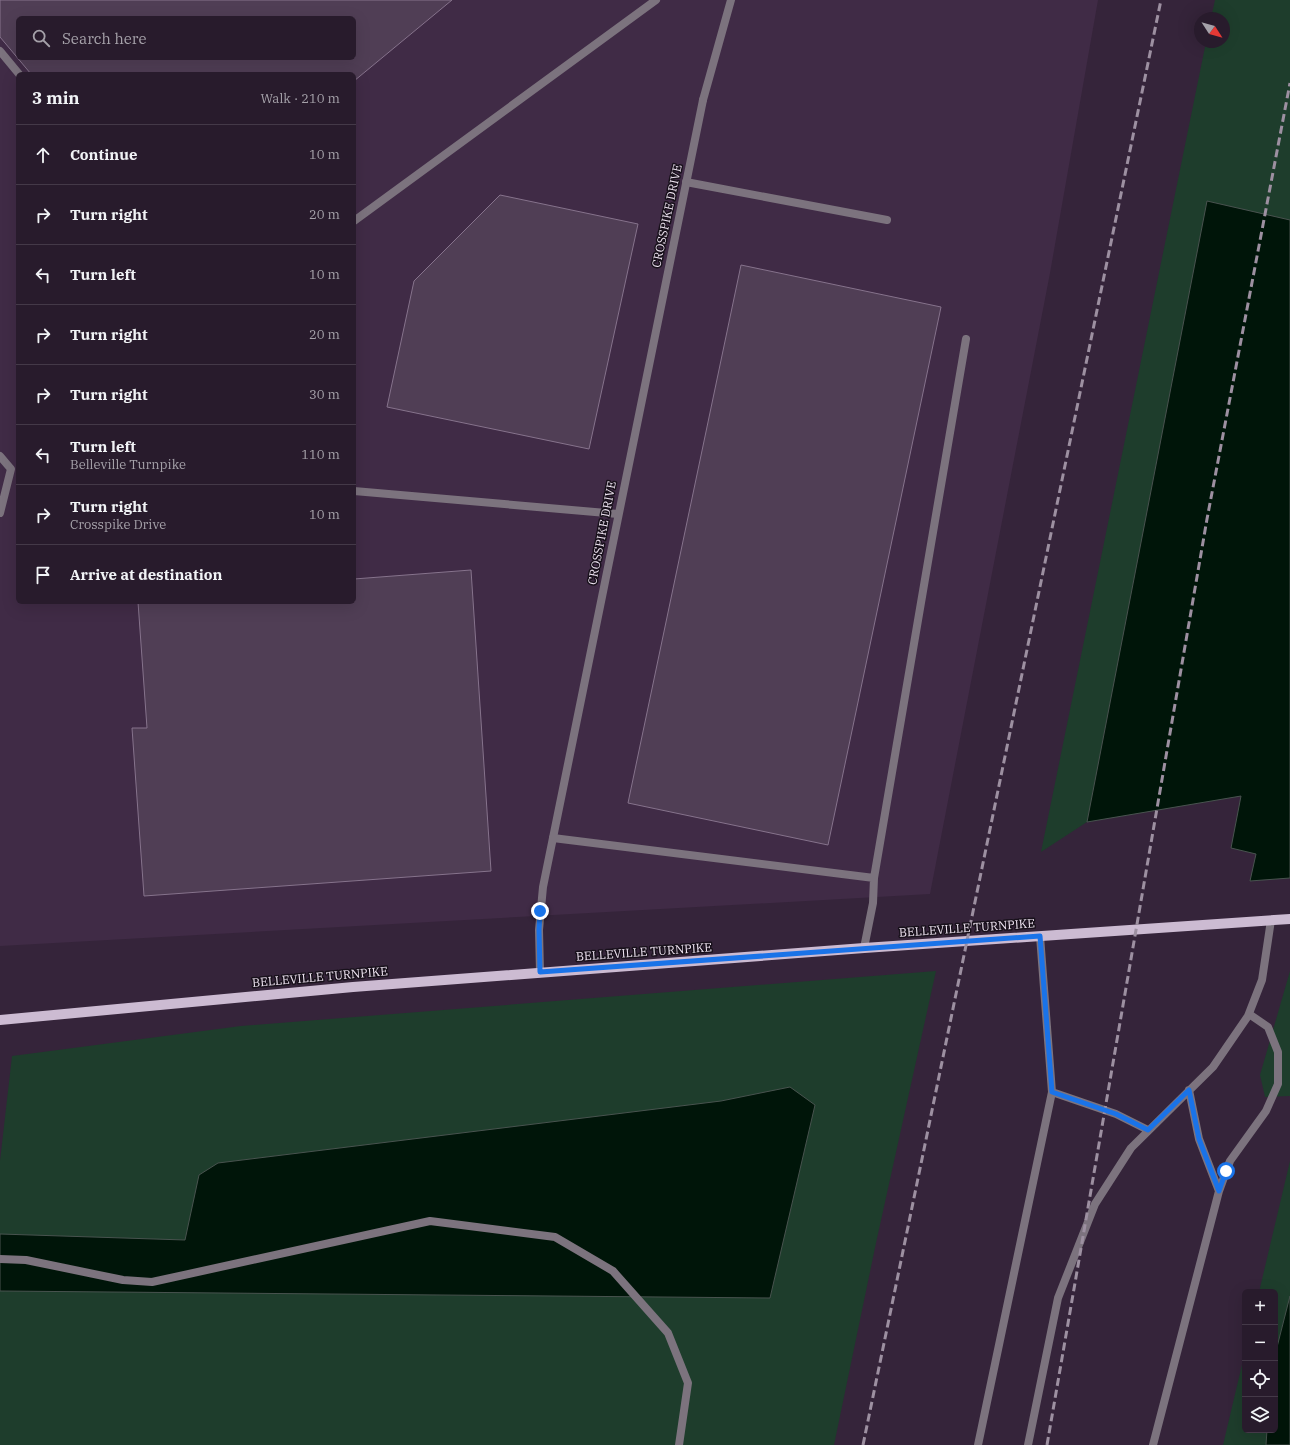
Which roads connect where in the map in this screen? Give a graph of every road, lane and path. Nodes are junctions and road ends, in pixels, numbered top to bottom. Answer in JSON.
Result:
{"nodes":[{"id":1,"x":656,"y":0,"type":"edge"},
{"id":2,"x":731,"y":0,"type":"edge"},
{"id":3,"x":0,"y":51,"type":"edge"},
{"id":4,"x":17,"y":72,"type":"edge"},
{"id":5,"x":686,"y":182,"type":"junction"},
{"id":6,"x":356,"y":220,"type":"edge"},
{"id":7,"x":887,"y":220,"type":"dead end"},
{"id":8,"x":966,"y":339,"type":"dead end"},
{"id":9,"x":0,"y":456,"type":"edge"},
{"id":10,"x":356,"y":492,"type":"edge"},
{"id":11,"x":0,"y":513,"type":"edge"},
{"id":12,"x":618,"y":514,"type":"junction"},
{"id":13,"x":553,"y":838,"type":"junction"},
{"id":14,"x":874,"y":878,"type":"junction"},
{"id":15,"x":1290,"y":919,"type":"edge"},
{"id":16,"x":1271,"y":920,"type":"junction"},
{"id":17,"x":1040,"y":936,"type":"junction"},
{"id":18,"x":864,"y":948,"type":"junction"},
{"id":19,"x":540,"y":972,"type":"junction"},
{"id":20,"x":1249,"y":1014,"type":"junction"},
{"id":21,"x":0,"y":1020,"type":"edge"},
{"id":22,"x":1189,"y":1090,"type":"junction"},
{"id":23,"x":1052,"y":1092,"type":"junction"},
{"id":24,"x":1148,"y":1130,"type":"junction"},
{"id":25,"x":1219,"y":1191,"type":"junction"},
{"id":26,"x":0,"y":1259,"type":"edge"},
{"id":27,"x":679,"y":1445,"type":"edge"},
{"id":28,"x":978,"y":1445,"type":"edge"},
{"id":29,"x":1028,"y":1445,"type":"edge"},
{"id":30,"x":1153,"y":1445,"type":"edge"}],
"edges":[{"from":1,"to":6,"type":"street"},
{"from":2,"to":5,"type":"street","name":"CROSSPIKE DRIVE"},
{"from":3,"to":4,"type":"street"},
{"from":5,"to":7,"type":"street"},
{"from":5,"to":12,"type":"street","name":"CROSSPIKE DRIVE"},
{"from":8,"to":14,"type":"street"},
{"from":9,"to":11,"type":"street"},
{"from":10,"to":12,"type":"street"},
{"from":12,"to":13,"type":"street","name":"CROSSPIKE DRIVE"},
{"from":13,"to":14,"type":"street"},
{"from":13,"to":19,"type":"street","name":"CROSSPIKE DRIVE"},
{"from":14,"to":18,"type":"street"},
{"from":15,"to":16,"type":"main road","name":"BELLEVILLE TURNPIKE"},
{"from":16,"to":17,"type":"main road","name":"BELLEVILLE TURNPIKE"},
{"from":16,"to":20,"type":"street"},
{"from":17,"to":18,"type":"main road","name":"BELLEVILLE TURNPIKE"},
{"from":17,"to":23,"type":"street"},
{"from":18,"to":19,"type":"main road","name":"BELLEVILLE TURNPIKE"},
{"from":19,"to":21,"type":"main road","name":"BELLEVILLE TURNPIKE"},
{"from":20,"to":22,"type":"street"},
{"from":20,"to":25,"type":"street"},
{"from":22,"to":24,"type":"street"},
{"from":22,"to":25,"type":"street"},
{"from":23,"to":24,"type":"street"},
{"from":23,"to":28,"type":"street"},
{"from":24,"to":29,"type":"street"},
{"from":25,"to":30,"type":"street"},
{"from":26,"to":27,"type":"street"}]}
